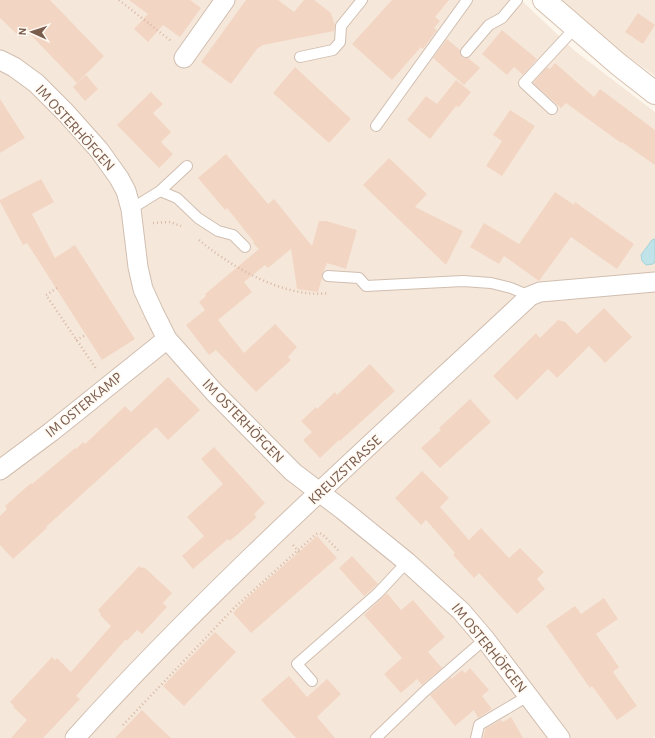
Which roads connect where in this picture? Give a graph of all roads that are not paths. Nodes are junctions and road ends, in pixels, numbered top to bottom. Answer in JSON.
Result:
{"nodes":[{"id":1,"x":225,"y":0,"type":"edge"},
{"id":2,"x":362,"y":0,"type":"edge"},
{"id":3,"x":467,"y":0,"type":"edge"},
{"id":4,"x":517,"y":0,"type":"edge"},
{"id":5,"x":544,"y":0,"type":"edge"},
{"id":6,"x":575,"y":28,"type":"junction"},
{"id":7,"x":466,"y":52,"type":"dead end"},
{"id":8,"x":185,"y":56,"type":"road end"},
{"id":9,"x":300,"y":57,"type":"dead end"},
{"id":10,"x":0,"y":60,"type":"edge"},
{"id":11,"x":655,"y":93,"type":"edge"},
{"id":12,"x":552,"y":108,"type":"dead end"},
{"id":13,"x":376,"y":126,"type":"dead end"},
{"id":14,"x":187,"y":166,"type":"dead end"},
{"id":15,"x":160,"y":191,"type":"junction"},
{"id":16,"x":131,"y":209,"type":"junction"},
{"id":17,"x":244,"y":247,"type":"dead end"},
{"id":18,"x":328,"y":276,"type":"dead end"},
{"id":19,"x":655,"y":282,"type":"edge"},
{"id":20,"x":530,"y":296,"type":"junction"},
{"id":21,"x":167,"y":339,"type":"junction"},
{"id":22,"x":0,"y":470,"type":"edge"},
{"id":23,"x":320,"y":492,"type":"junction"},
{"id":24,"x":407,"y":562,"type":"junction"},
{"id":25,"x":485,"y":639,"type":"junction"},
{"id":26,"x":312,"y":681,"type":"dead end"},
{"id":27,"x":528,"y":696,"type":"junction"},
{"id":28,"x":75,"y":738,"type":"edge"},
{"id":29,"x":376,"y":738,"type":"edge"},
{"id":30,"x":476,"y":738,"type":"edge"},
{"id":31,"x":560,"y":738,"type":"edge"}],
"edges":[{"from":1,"to":8,"type":"street"},
{"from":2,"to":9,"type":"lane"},
{"from":3,"to":13,"type":"lane"},
{"from":4,"to":7,"type":"lane"},
{"from":5,"to":6,"type":"main road"},
{"from":6,"to":11,"type":"main road"},
{"from":6,"to":12,"type":"lane"},
{"from":10,"to":16,"type":"street","name":"IM OSTERHÖFGEN"},
{"from":14,"to":15,"type":"lane"},
{"from":15,"to":16,"type":"lane"},
{"from":15,"to":17,"type":"lane"},
{"from":16,"to":21,"type":"street","name":"IM OSTERHÖFGEN"},
{"from":18,"to":20,"type":"lane"},
{"from":19,"to":20,"type":"street","name":"KREUZSTRASSE"},
{"from":20,"to":23,"type":"street","name":"KREUZSTRASSE"},
{"from":21,"to":22,"type":"street","name":"IM OSTERKAMP"},
{"from":21,"to":23,"type":"street","name":"IM OSTERHÖFGEN"},
{"from":23,"to":24,"type":"street","name":"IM OSTERHÖFGEN"},
{"from":23,"to":28,"type":"street","name":"KREUZSTRASSE"},
{"from":24,"to":25,"type":"street","name":"IM OSTERHÖFGEN"},
{"from":24,"to":26,"type":"lane"},
{"from":25,"to":27,"type":"street","name":"IM OSTERHÖFGEN"},
{"from":25,"to":29,"type":"lane"},
{"from":27,"to":30,"type":"lane"},
{"from":27,"to":31,"type":"street","name":"IM OSTERHÖFGEN"}]}
